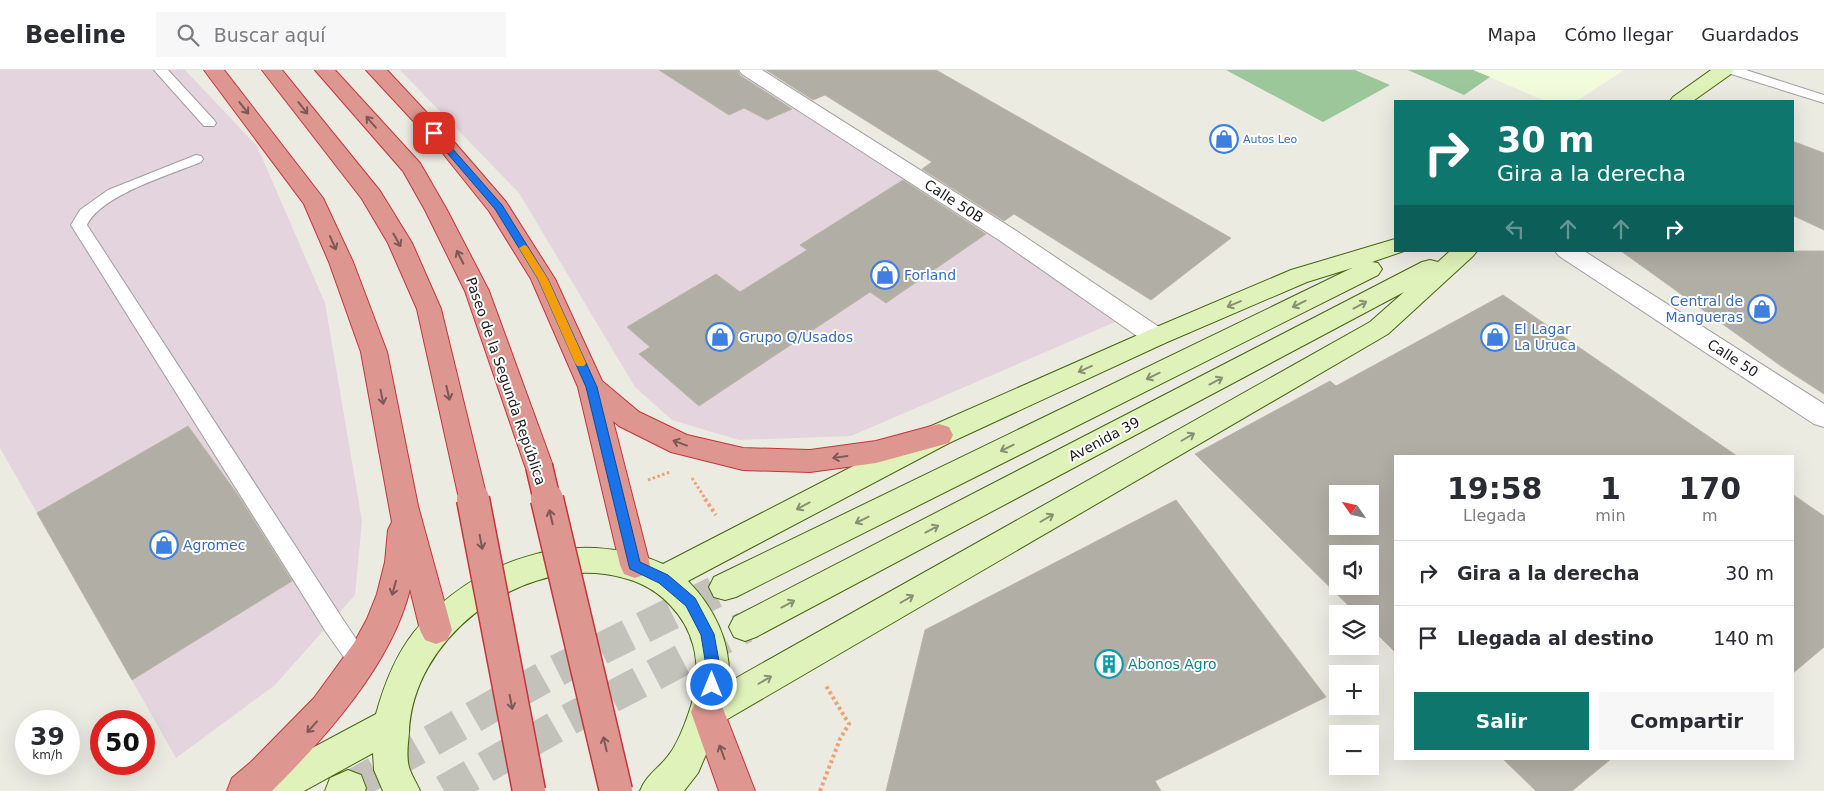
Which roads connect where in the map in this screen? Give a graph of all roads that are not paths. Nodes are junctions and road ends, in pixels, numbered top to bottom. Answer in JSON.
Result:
{"nodes":[{"id":1,"x":161,"y":70,"type":"edge"},
{"id":2,"x":214,"y":70,"type":"edge"},
{"id":3,"x":272,"y":70,"type":"edge"},
{"id":4,"x":325,"y":70,"type":"edge"},
{"id":5,"x":376,"y":70,"type":"edge"},
{"id":6,"x":749,"y":70,"type":"edge"},
{"id":7,"x":1724,"y":70,"type":"edge"},
{"id":8,"x":1733,"y":70,"type":"edge"},
{"id":9,"x":1824,"y":99,"type":"edge"},
{"id":10,"x":1681,"y":100,"type":"edge"},
{"id":11,"x":209,"y":123,"type":"dead end"},
{"id":12,"x":196,"y":160,"type":"dead end"},
{"id":13,"x":1394,"y":247,"type":"edge"},
{"id":14,"x":1403,"y":252,"type":"edge"},
{"id":15,"x":1462,"y":252,"type":"edge"},
{"id":16,"x":1463,"y":252,"type":"edge"},
{"id":17,"x":1569,"y":252,"type":"edge"},
{"id":18,"x":1156,"y":337,"type":"junction"},
{"id":19,"x":591,"y":387,"type":"junction"},
{"id":20,"x":1824,"y":416,"type":"edge"},
{"id":21,"x":939,"y":435,"type":"junction"},
{"id":22,"x":403,"y":506,"type":"junction"},
{"id":23,"x":635,"y":566,"type":"junction"},
{"id":24,"x":663,"y":579,"type":"junction"},
{"id":25,"x":725,"y":588,"type":"tunnel mouth"},
{"id":26,"x":745,"y":627,"type":"tunnel mouth"},
{"id":27,"x":436,"y":630,"type":"junction"},
{"id":28,"x":361,"y":663,"type":"junction"},
{"id":29,"x":708,"y":712,"type":"junction"},
{"id":30,"x":390,"y":725,"type":"junction"},
{"id":31,"x":245,"y":791,"type":"edge"},
{"id":32,"x":269,"y":791,"type":"edge"},
{"id":33,"x":402,"y":791,"type":"edge"},
{"id":34,"x":529,"y":791,"type":"edge"},
{"id":35,"x":616,"y":791,"type":"edge"},
{"id":36,"x":658,"y":791,"type":"edge"},
{"id":37,"x":736,"y":791,"type":"edge"}],
"edges":[{"from":1,"to":11,"type":"lane"},
{"from":2,"to":22,"type":"highway","one_way":true},
{"from":3,"to":34,"type":"highway","one_way":true,"bridge":true},
{"from":35,"to":4,"type":"highway","name":"Paseo de la Segunda República","one_way":true,"bridge":true},
{"from":5,"to":19,"type":"highway"},
{"from":6,"to":18,"type":"street","name":"Calle 50B"},
{"from":7,"to":10,"type":"main road"},
{"from":8,"to":9,"type":"lane"},
{"from":12,"to":28,"type":"lane"},
{"from":13,"to":18,"type":"main road","one_way":true},
{"from":14,"to":25,"type":"main road","one_way":true},
{"from":26,"to":15,"type":"main road","name":"Avenida 39","one_way":true},
{"from":29,"to":16,"type":"main road","one_way":true},
{"from":17,"to":20,"type":"street","name":"Calle 50"},
{"from":18,"to":21,"type":"main road","one_way":true},
{"from":21,"to":19,"type":"highway","one_way":true},
{"from":19,"to":23,"type":"highway"},
{"from":21,"to":24,"type":"main road","one_way":true},
{"from":22,"to":27,"type":"highway"},
{"from":22,"to":28,"type":"highway","one_way":true},
{"from":23,"to":24,"type":"main road"},
{"from":23,"to":27,"type":"main road"},
{"from":24,"to":29,"type":"main road"},
{"from":27,"to":30,"type":"main road"},
{"from":28,"to":31,"type":"highway","one_way":true},
{"from":29,"to":36,"type":"main road"},
{"from":37,"to":29,"type":"highway","one_way":true},
{"from":30,"to":32,"type":"main road"},
{"from":30,"to":33,"type":"main road"}]}
